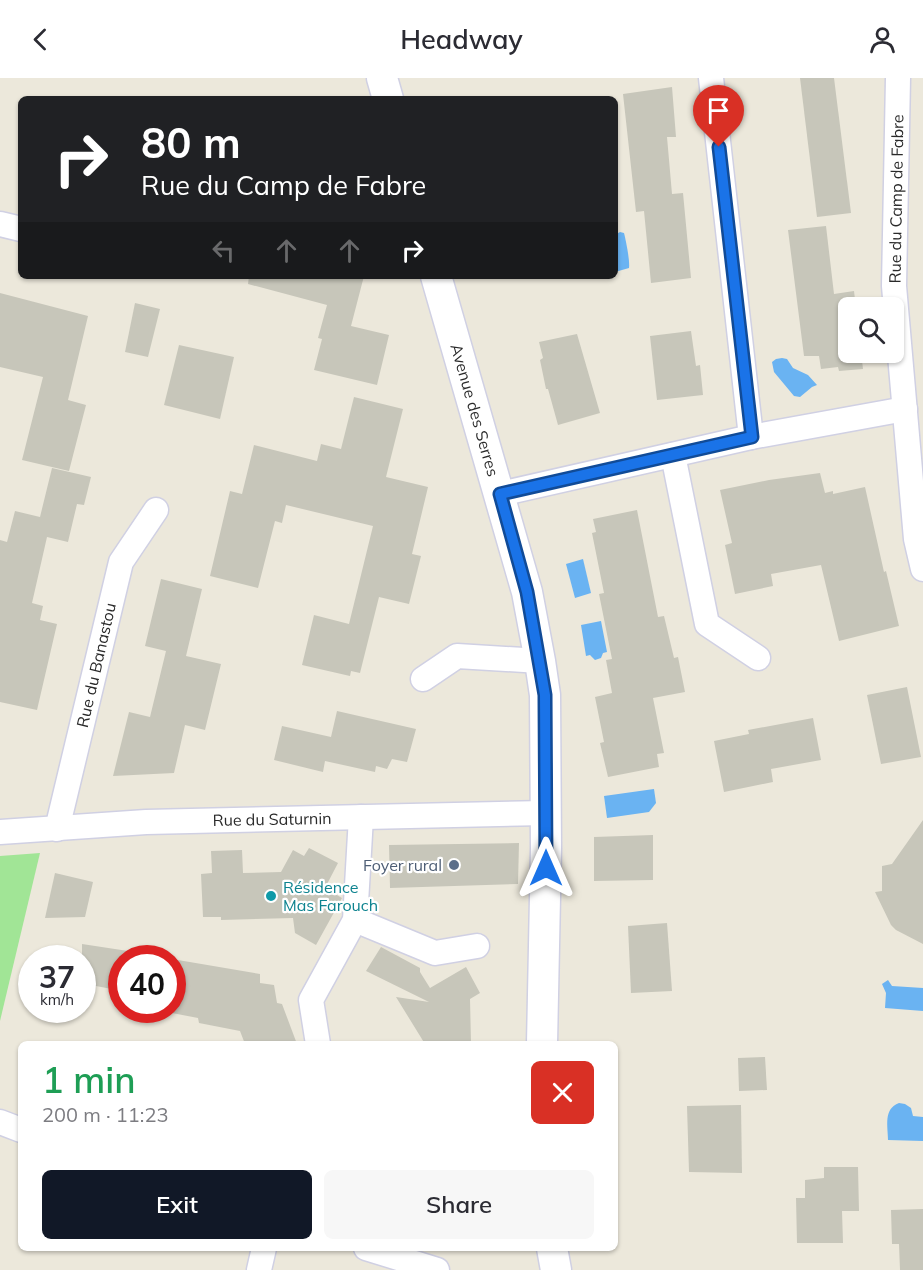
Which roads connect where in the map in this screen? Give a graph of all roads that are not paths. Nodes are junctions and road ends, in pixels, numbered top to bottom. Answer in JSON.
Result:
{"nodes":[{"id":1,"x":382,"y":78,"type":"edge"},
{"id":2,"x":711,"y":78,"type":"edge"},
{"id":3,"x":898,"y":78,"type":"edge"},
{"id":4,"x":387,"y":96,"type":"edge"},
{"id":5,"x":0,"y":224,"type":"edge"},
{"id":6,"x":18,"y":228,"type":"edge"},
{"id":7,"x":437,"y":279,"type":"edge"},
{"id":8,"x":911,"y":424,"type":"edge"},
{"id":9,"x":752,"y":437,"type":"junction"},
{"id":10,"x":673,"y":455,"type":"junction"},
{"id":11,"x":500,"y":494,"type":"junction"},
{"id":12,"x":156,"y":510,"type":"dead end"},
{"id":13,"x":923,"y":569,"type":"edge"},
{"id":14,"x":758,"y":658,"type":"dead end"},
{"id":15,"x":540,"y":661,"type":"junction"},
{"id":16,"x":423,"y":679,"type":"dead end"},
{"id":17,"x":545,"y":813,"type":"junction"},
{"id":18,"x":361,"y":817,"type":"junction"},
{"id":19,"x":57,"y":830,"type":"junction"},
{"id":20,"x":0,"y":832,"type":"edge"},
{"id":21,"x":355,"y":920,"type":"junction"},
{"id":22,"x":477,"y":946,"type":"dead end"},
{"id":23,"x":318,"y":1041,"type":"edge"},
{"id":24,"x":542,"y":1041,"type":"edge"},
{"id":25,"x":0,"y":1122,"type":"edge"},
{"id":26,"x":18,"y":1129,"type":"edge"},
{"id":27,"x":263,"y":1251,"type":"edge"},
{"id":28,"x":376,"y":1251,"type":"edge"},
{"id":29,"x":553,"y":1251,"type":"edge"},
{"id":30,"x":259,"y":1270,"type":"edge"},
{"id":31,"x":436,"y":1270,"type":"edge"},
{"id":32,"x":556,"y":1270,"type":"edge"}],
"edges":[{"from":1,"to":4,"type":"street"},
{"from":2,"to":9,"type":"street"},
{"from":3,"to":8,"type":"street","name":"Rue du Camp de Fabre"},
{"from":5,"to":6,"type":"street"},
{"from":7,"to":11,"type":"street","name":"Avenue des Serres"},
{"from":8,"to":9,"type":"street"},
{"from":8,"to":13,"type":"street","name":"Rue du Camp de Fabre"},
{"from":9,"to":10,"type":"street"},
{"from":10,"to":11,"type":"street"},
{"from":10,"to":14,"type":"street"},
{"from":11,"to":15,"type":"street","name":"Avenue des Serres"},
{"from":12,"to":19,"type":"street","name":"Rue du Banastou"},
{"from":15,"to":16,"type":"street"},
{"from":15,"to":17,"type":"street","name":"Avenue des Serres"},
{"from":17,"to":18,"type":"street","name":"Rue du Saturnin"},
{"from":17,"to":24,"type":"street","name":"Avenue des Serres"},
{"from":18,"to":19,"type":"street","name":"Rue du Saturnin"},
{"from":18,"to":21,"type":"street"},
{"from":19,"to":20,"type":"street","name":"Rue du Saturnin"},
{"from":21,"to":22,"type":"street"},
{"from":21,"to":23,"type":"street"},
{"from":25,"to":26,"type":"street"},
{"from":27,"to":30,"type":"street"},
{"from":28,"to":31,"type":"street"},
{"from":29,"to":32,"type":"street"}]}
